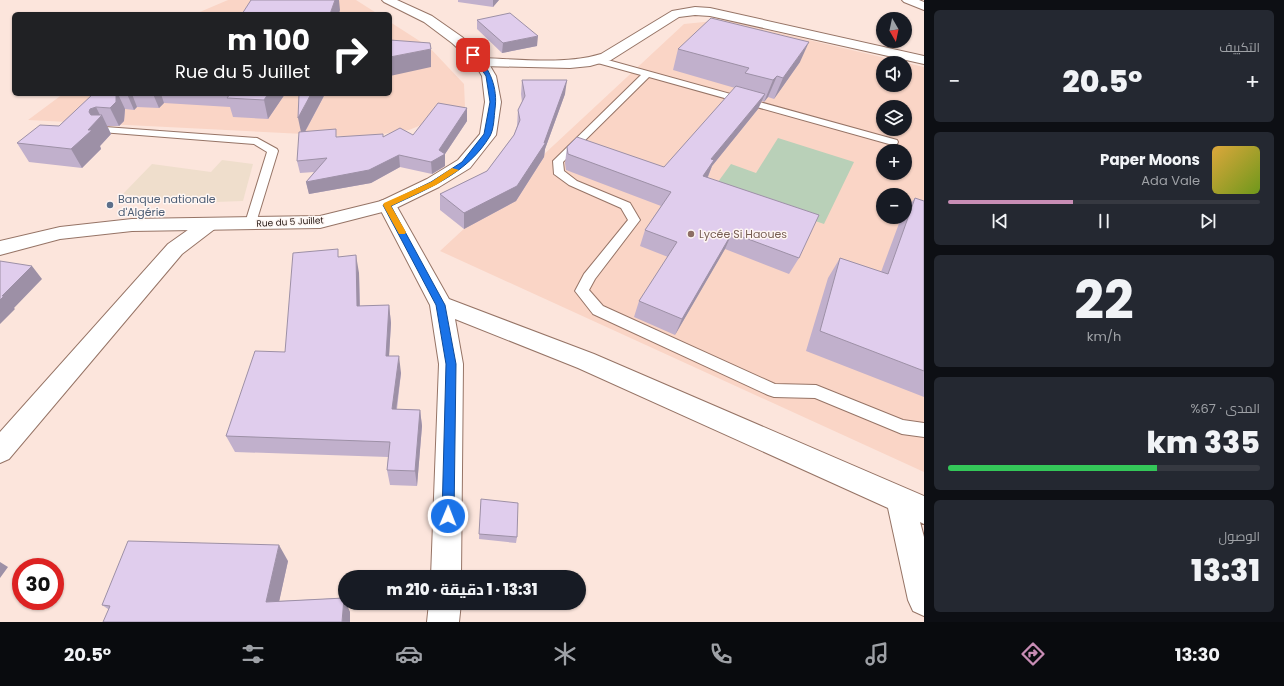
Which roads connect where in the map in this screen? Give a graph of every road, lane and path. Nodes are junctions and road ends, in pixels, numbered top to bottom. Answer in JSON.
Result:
{"nodes":[{"id":1,"x":388,"y":0,"type":"edge"},
{"id":2,"x":908,"y":0,"type":"edge"},
{"id":3,"x":924,"y":6,"type":"edge"},
{"id":4,"x":597,"y":60,"type":"junction"},
{"id":5,"x":924,"y":60,"type":"edge"},
{"id":6,"x":481,"y":62,"type":"junction"},
{"id":7,"x":647,"y":74,"type":"junction"},
{"id":8,"x":105,"y":130,"type":"dead end"},
{"id":9,"x":893,"y":142,"type":"dead end"},
{"id":10,"x":387,"y":205,"type":"junction"},
{"id":11,"x":251,"y":223,"type":"junction"},
{"id":12,"x":209,"y":224,"type":"junction"},
{"id":13,"x":0,"y":248,"type":"edge"},
{"id":14,"x":441,"y":305,"type":"junction"},
{"id":15,"x":924,"y":430,"type":"edge"},
{"id":16,"x":0,"y":451,"type":"edge"},
{"id":17,"x":912,"y":505,"type":"edge"},
{"id":18,"x":446,"y":570,"type":"edge"},
{"id":19,"x":924,"y":600,"type":"edge"},
{"id":20,"x":444,"y":610,"type":"edge"},
{"id":21,"x":443,"y":622,"type":"edge"}],
"edges":[{"from":1,"to":6,"type":"street","name":"Rue du 5 Juillet"},
{"from":2,"to":3,"type":"street"},
{"from":4,"to":5,"type":"street"},
{"from":4,"to":6,"type":"street"},
{"from":4,"to":7,"type":"lane"},
{"from":6,"to":10,"type":"street","name":"Rue du 5 Juillet"},
{"from":7,"to":9,"type":"lane"},
{"from":7,"to":15,"type":"lane"},
{"from":8,"to":11,"type":"lane"},
{"from":10,"to":11,"type":"street","name":"Rue du 5 Juillet"},
{"from":10,"to":14,"type":"street"},
{"from":11,"to":12,"type":"street","name":"Rue du 5 Juillet"},
{"from":12,"to":13,"type":"street","name":"Rue du 5 Juillet"},
{"from":12,"to":16,"type":"street"},
{"from":14,"to":17,"type":"street"},
{"from":14,"to":18,"type":"street"},
{"from":17,"to":19,"type":"street"},
{"from":20,"to":21,"type":"street"}]}
